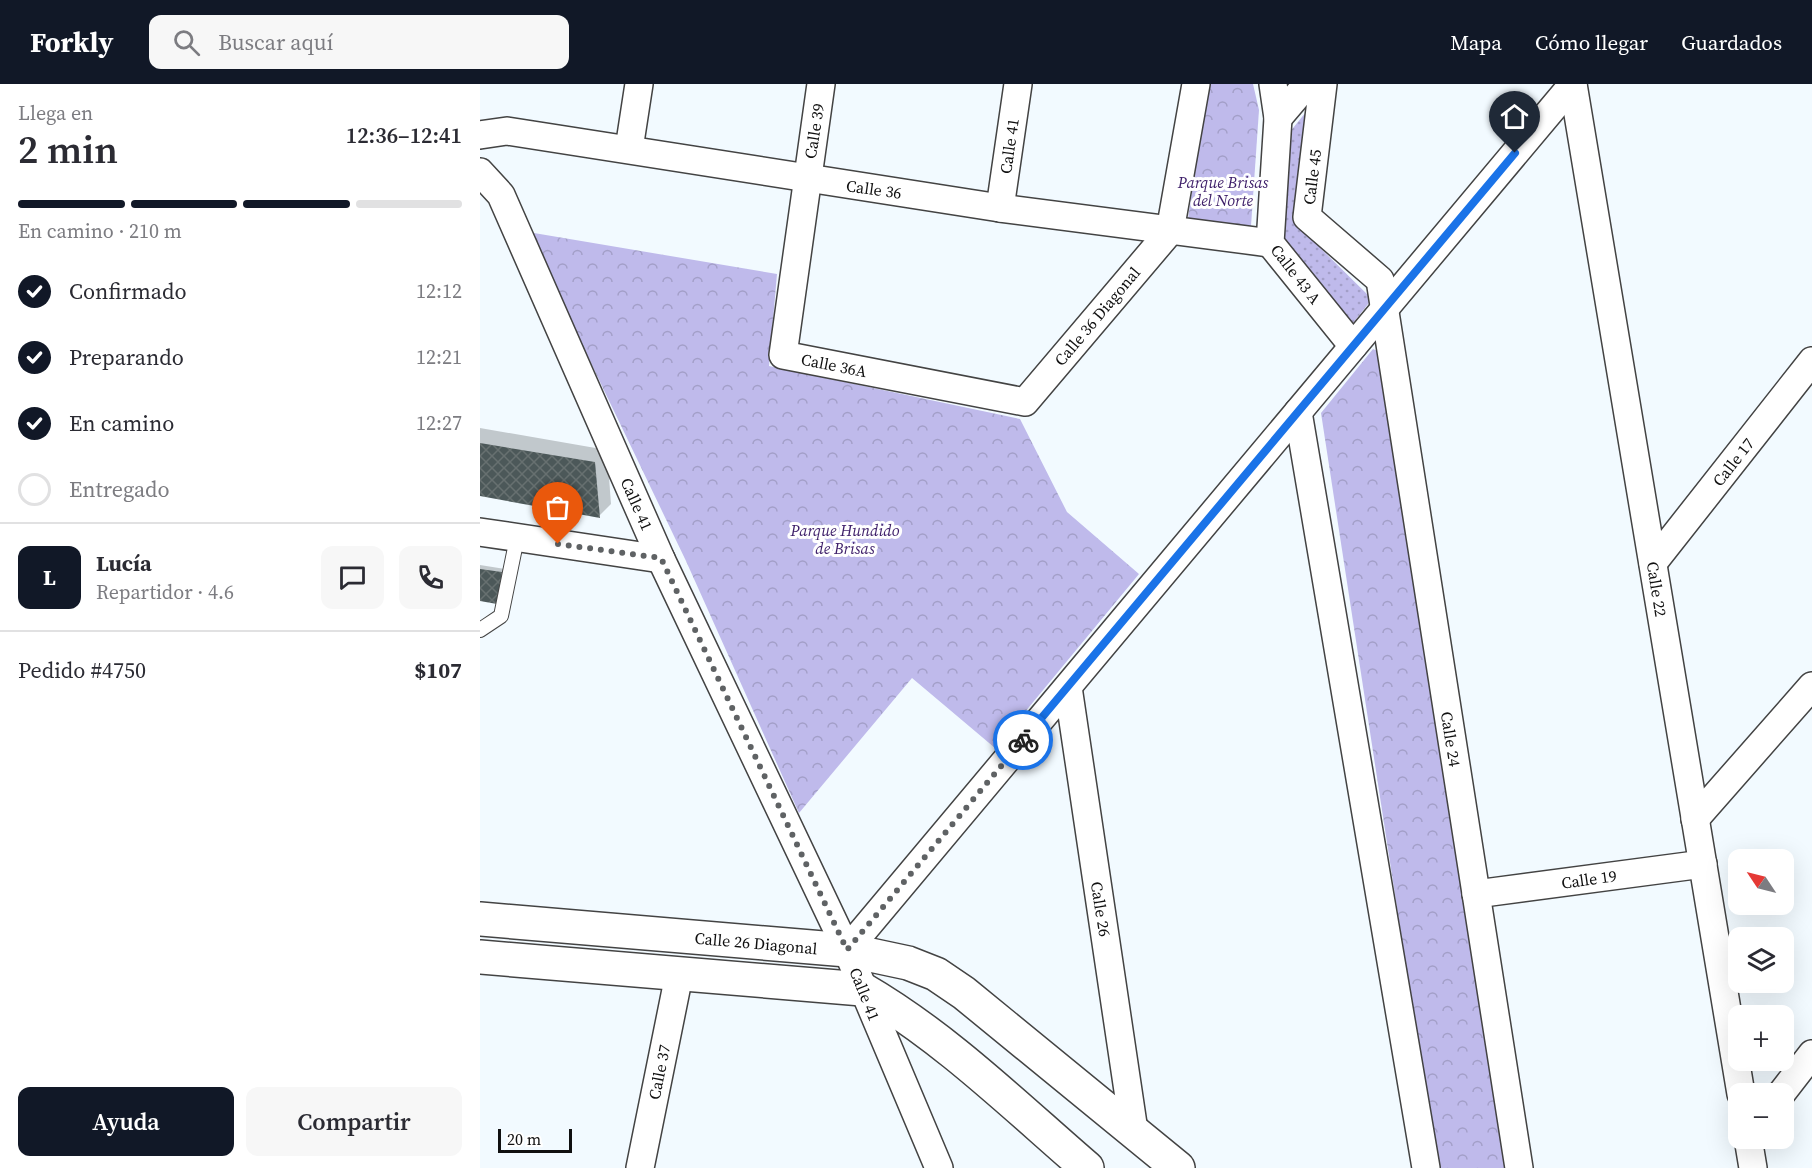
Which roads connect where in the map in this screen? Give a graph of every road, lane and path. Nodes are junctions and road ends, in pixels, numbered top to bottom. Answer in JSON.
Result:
{"nodes":[{"id":1,"x":639,"y":84,"type":"edge"},
{"id":2,"x":821,"y":84,"type":"edge"},
{"id":3,"x":1017,"y":84,"type":"edge"},
{"id":4,"x":1196,"y":84,"type":"edge"},
{"id":5,"x":1273,"y":84,"type":"edge"},
{"id":6,"x":1307,"y":84,"type":"edge"},
{"id":7,"x":1323,"y":84,"type":"edge"},
{"id":8,"x":1573,"y":84,"type":"edge"},
{"id":9,"x":1278,"y":118,"type":"junction"},
{"id":10,"x":480,"y":135,"type":"edge"},
{"id":11,"x":629,"y":149,"type":"junction"},
{"id":12,"x":480,"y":172,"type":"edge"},
{"id":13,"x":807,"y":179,"type":"junction"},
{"id":14,"x":999,"y":208,"type":"junction"},
{"id":15,"x":1170,"y":231,"type":"junction"},
{"id":16,"x":1270,"y":243,"type":"junction"},
{"id":17,"x":1383,"y":309,"type":"junction"},
{"id":18,"x":1353,"y":346,"type":"junction"},
{"id":19,"x":1812,"y":361,"type":"edge"},
{"id":20,"x":1024,"y":402,"type":"joint"},
{"id":21,"x":1298,"y":412,"type":"junction"},
{"id":22,"x":480,"y":532,"type":"edge"},
{"id":23,"x":517,"y":538,"type":"junction"},
{"id":24,"x":661,"y":558,"type":"junction"},
{"id":25,"x":1653,"y":563,"type":"junction"},
{"id":26,"x":480,"y":630,"type":"edge"},
{"id":27,"x":1812,"y":686,"type":"edge"},
{"id":28,"x":1068,"y":687,"type":"junction"},
{"id":29,"x":1695,"y":819,"type":"junction"},
{"id":30,"x":1703,"y":864,"type":"junction"},
{"id":31,"x":1476,"y":894,"type":"junction"},
{"id":32,"x":480,"y":919,"type":"edge"},
{"id":33,"x":847,"y":950,"type":"junction"},
{"id":34,"x":480,"y":957,"type":"edge"},
{"id":35,"x":678,"y":975,"type":"junction"},
{"id":36,"x":862,"y":989,"type":"junction"},
{"id":37,"x":1812,"y":1054,"type":"edge"},
{"id":38,"x":1739,"y":1083,"type":"edge"},
{"id":39,"x":1789,"y":1083,"type":"edge"},
{"id":40,"x":1134,"y":1131,"type":"junction"},
{"id":41,"x":1750,"y":1149,"type":"edge"},
{"id":42,"x":640,"y":1168,"type":"edge"},
{"id":43,"x":939,"y":1168,"type":"edge"},
{"id":44,"x":1087,"y":1168,"type":"edge"},
{"id":45,"x":1178,"y":1168,"type":"edge"},
{"id":46,"x":1426,"y":1168,"type":"edge"},
{"id":47,"x":1519,"y":1168,"type":"edge"},
{"id":48,"x":1753,"y":1168,"type":"edge"}],
"edges":[{"from":1,"to":11,"type":"street"},
{"from":2,"to":13,"type":"street","name":"Calle 39"},
{"from":3,"to":14,"type":"street","name":"Calle 41"},
{"from":4,"to":15,"type":"street"},
{"from":5,"to":9,"type":"street","name":"Calle 43 A"},
{"from":6,"to":9,"type":"street"},
{"from":7,"to":17,"type":"street","name":"Calle 45"},
{"from":8,"to":17,"type":"street"},
{"from":8,"to":25,"type":"street","name":"Calle 22"},
{"from":9,"to":16,"type":"street","name":"Calle 43 A"},
{"from":10,"to":11,"type":"street","name":"Calle 36"},
{"from":11,"to":13,"type":"street","name":"Calle 36"},
{"from":12,"to":24,"type":"street","name":"Calle 41"},
{"from":13,"to":14,"type":"street","name":"Calle 36"},
{"from":13,"to":20,"type":"street","name":"Calle 36A"},
{"from":14,"to":15,"type":"street","name":"Calle 36"},
{"from":15,"to":16,"type":"street","name":"Calle 36"},
{"from":15,"to":20,"type":"street","name":"Calle 36 Diagonal"},
{"from":16,"to":18,"type":"street","name":"Calle 43 A"},
{"from":17,"to":18,"type":"street"},
{"from":17,"to":31,"type":"street","name":"Calle 24"},
{"from":18,"to":21,"type":"street"},
{"from":19,"to":25,"type":"street","name":"Calle 17"},
{"from":21,"to":28,"type":"street"},
{"from":21,"to":46,"type":"street"},
{"from":22,"to":23,"type":"street"},
{"from":23,"to":24,"type":"street"},
{"from":23,"to":26,"type":"lane"},
{"from":24,"to":33,"type":"street","name":"Calle 41"},
{"from":25,"to":29,"type":"street","name":"Calle 22"},
{"from":27,"to":29,"type":"street"},
{"from":28,"to":33,"type":"street"},
{"from":28,"to":40,"type":"street","name":"Calle 26"},
{"from":29,"to":30,"type":"street","name":"Calle 22"},
{"from":30,"to":31,"type":"street","name":"Calle 19"},
{"from":30,"to":38,"type":"street","name":"Calle 22"},
{"from":31,"to":47,"type":"street","name":"Calle 24"},
{"from":32,"to":33,"type":"street","name":"Calle 26 Diagonal"},
{"from":33,"to":36,"type":"street","name":"Calle 41"},
{"from":33,"to":40,"type":"street","name":"Calle 26 Diagonal"},
{"from":34,"to":35,"type":"street"},
{"from":35,"to":36,"type":"street"},
{"from":35,"to":42,"type":"street","name":"Calle 37"},
{"from":36,"to":43,"type":"street","name":"Calle 41"},
{"from":36,"to":44,"type":"street"},
{"from":37,"to":39,"type":"street"},
{"from":40,"to":45,"type":"street","name":"Calle 26 Diagonal"},
{"from":41,"to":48,"type":"street"}]}
